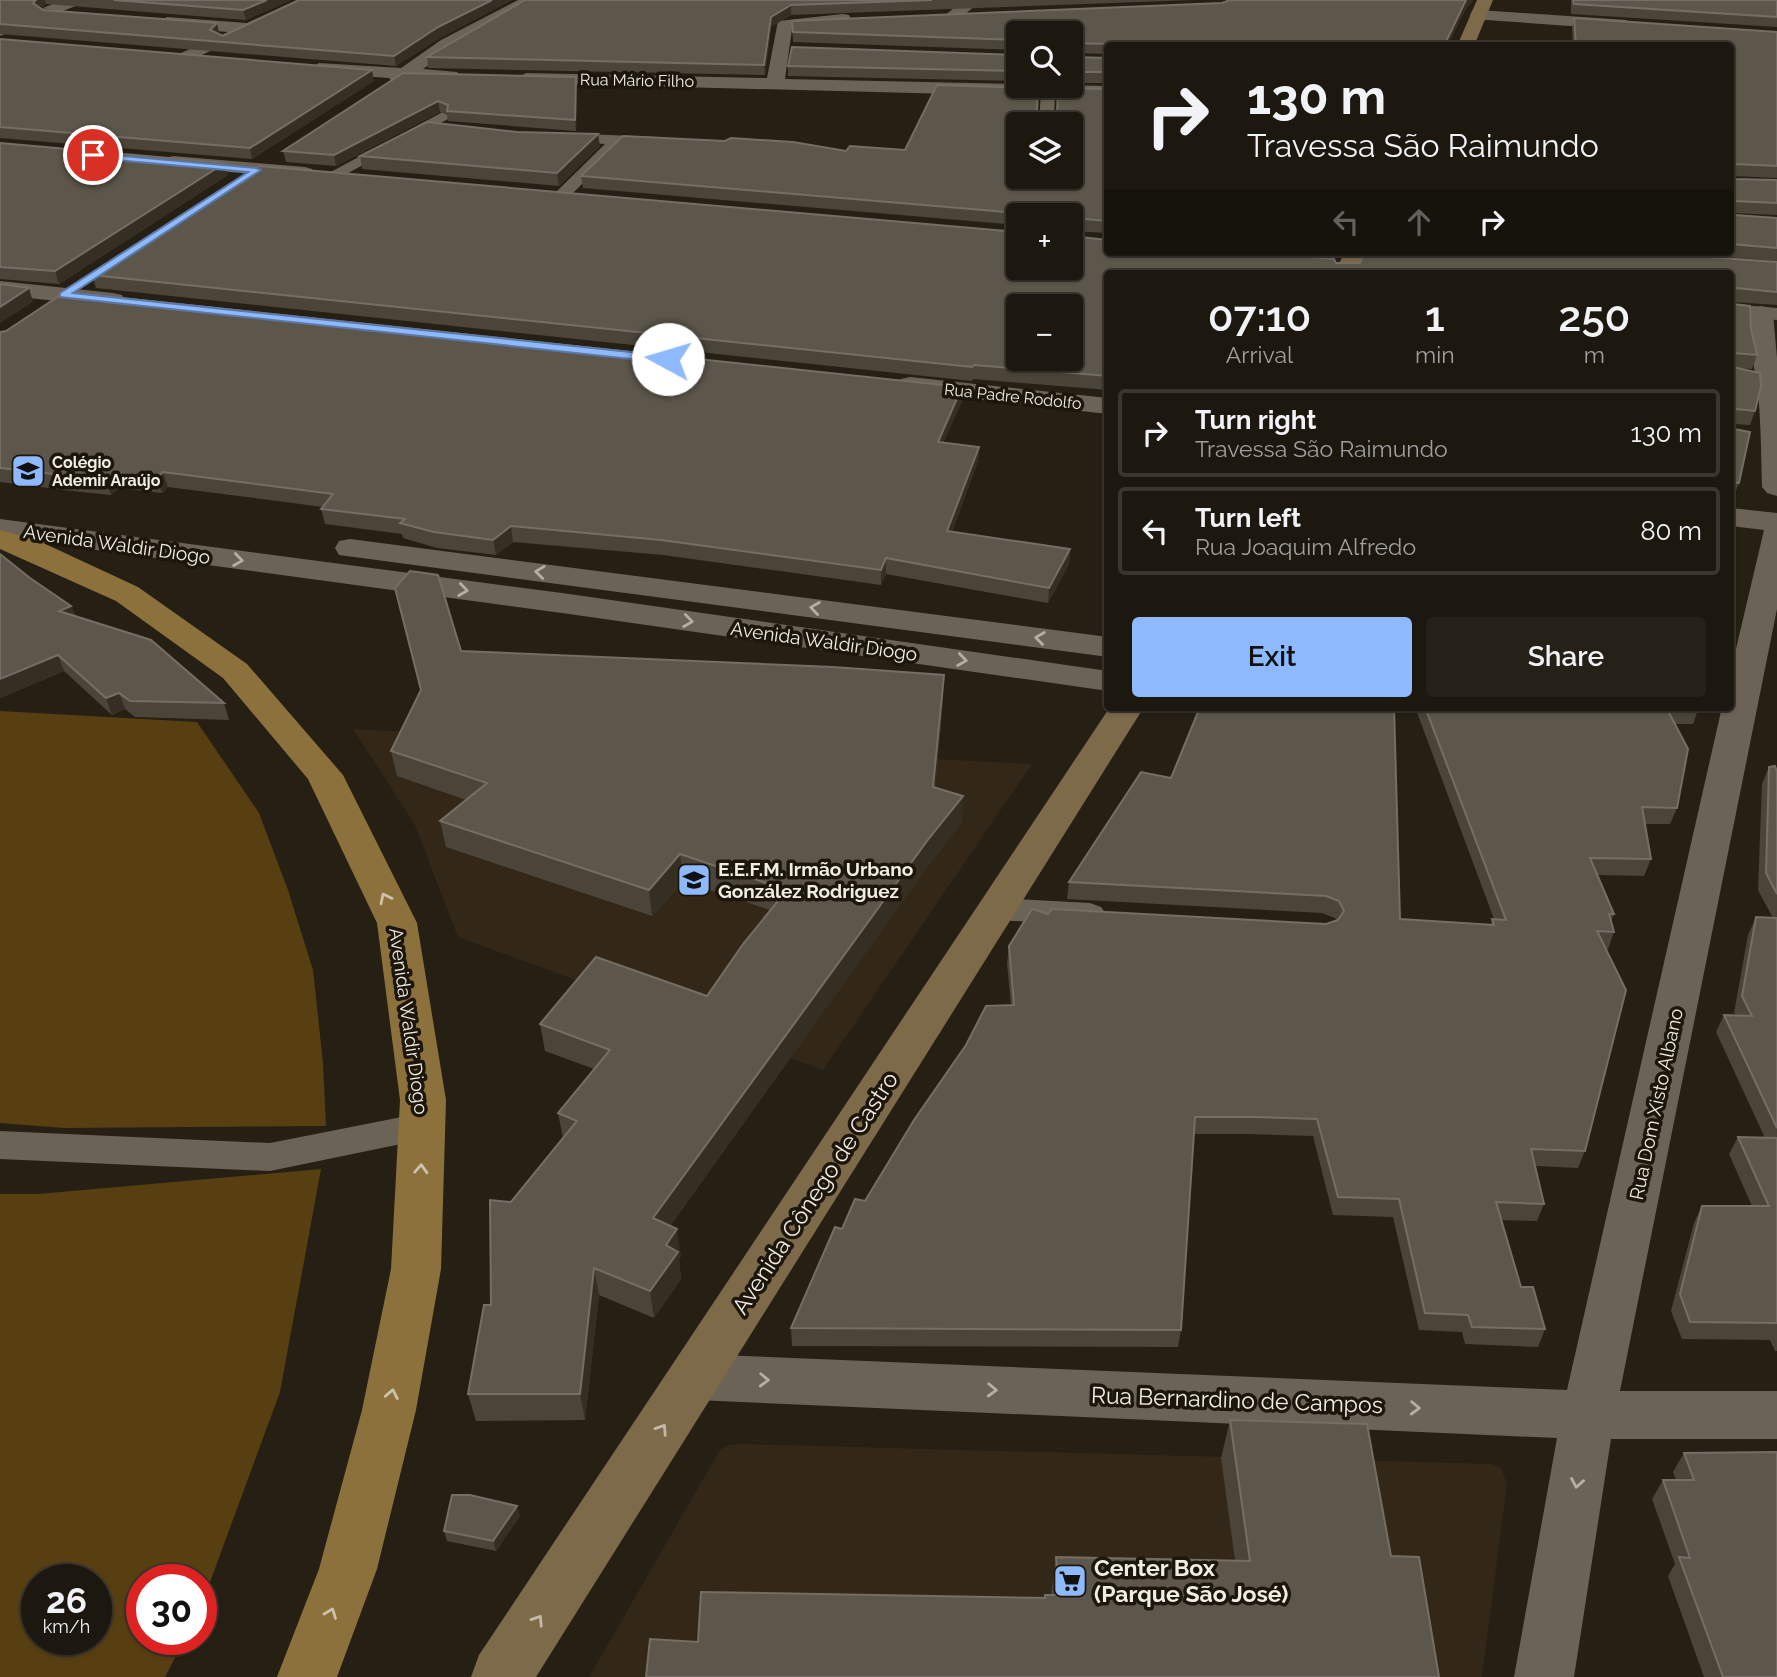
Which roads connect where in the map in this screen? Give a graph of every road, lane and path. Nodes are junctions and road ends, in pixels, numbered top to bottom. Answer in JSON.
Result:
{"nodes":[{"id":1,"x":77,"y":0,"type":"edge"},
{"id":2,"x":310,"y":0,"type":"edge"},
{"id":3,"x":530,"y":0,"type":"edge"},
{"id":4,"x":814,"y":0,"type":"edge"},
{"id":5,"x":977,"y":7,"type":"edge"},
{"id":6,"x":1482,"y":8,"type":"edge"},
{"id":7,"x":47,"y":12,"type":"junction"},
{"id":8,"x":86,"y":16,"type":"edge"},
{"id":9,"x":945,"y":16,"type":"edge"},
{"id":10,"x":861,"y":19,"type":"edge"},
{"id":11,"x":822,"y":20,"type":"junction"},
{"id":12,"x":153,"y":21,"type":"edge"},
{"id":13,"x":1642,"y":26,"type":"edge"},
{"id":14,"x":246,"y":28,"type":"junction"},
{"id":15,"x":4,"y":39,"type":"edge"},
{"id":16,"x":1467,"y":42,"type":"edge"},
{"id":17,"x":228,"y":60,"type":"edge"},
{"id":18,"x":295,"y":66,"type":"edge"},
{"id":19,"x":403,"y":75,"type":"junction"},
{"id":20,"x":472,"y":76,"type":"edge"},
{"id":21,"x":513,"y":77,"type":"edge"},
{"id":22,"x":775,"y":84,"type":"junction"},
{"id":23,"x":381,"y":89,"type":"edge"},
{"id":24,"x":1006,"y":89,"type":"edge"},
{"id":25,"x":1083,"y":91,"type":"edge"},
{"id":26,"x":1104,"y":92,"type":"edge"},
{"id":27,"x":454,"y":110,"type":"edge"},
{"id":28,"x":425,"y":126,"type":"junction"},
{"id":29,"x":452,"y":129,"type":"edge"},
{"id":30,"x":544,"y":137,"type":"edge"},
{"id":31,"x":618,"y":141,"type":"junction"},
{"id":32,"x":672,"y":143,"type":"edge"},
{"id":33,"x":279,"y":155,"type":"dead end"},
{"id":34,"x":147,"y":160,"type":"edge"},
{"id":35,"x":256,"y":170,"type":"junction"},
{"id":36,"x":333,"y":175,"type":"junction"},
{"id":37,"x":373,"y":178,"type":"edge"},
{"id":38,"x":222,"y":192,"type":"edge"},
{"id":39,"x":534,"y":193,"type":"edge"},
{"id":40,"x":561,"y":196,"type":"junction"},
{"id":41,"x":589,"y":198,"type":"edge"},
{"id":42,"x":1324,"y":262,"type":"edge"},
{"id":43,"x":1351,"y":263,"type":"edge"},
{"id":44,"x":98,"y":273,"type":"edge"},
{"id":45,"x":0,"y":288,"type":"edge"},
{"id":46,"x":64,"y":295,"type":"junction"},
{"id":47,"x":133,"y":303,"type":"edge"},
{"id":48,"x":1734,"y":310,"type":"edge"},
{"id":49,"x":1769,"y":314,"type":"edge"},
{"id":50,"x":32,"y":316,"type":"edge"},
{"id":51,"x":1770,"y":350,"type":"edge"},
{"id":52,"x":1764,"y":379,"type":"edge"},
{"id":53,"x":885,"y":382,"type":"edge"},
{"id":54,"x":1104,"y":406,"type":"edge"},
{"id":55,"x":1768,"y":438,"type":"edge"},
{"id":56,"x":1777,"y":487,"type":"edge"},
{"id":57,"x":0,"y":505,"type":"edge"},
{"id":58,"x":1734,"y":517,"type":"edge"},
{"id":59,"x":1777,"y":522,"type":"edge"},
{"id":60,"x":0,"y":528,"type":"edge"},
{"id":61,"x":1777,"y":533,"type":"edge"},
{"id":62,"x":0,"y":539,"type":"edge"},
{"id":63,"x":584,"y":578,"type":"junction"},
{"id":64,"x":562,"y":603,"type":"junction"},
{"id":65,"x":1104,"y":646,"type":"edge"},
{"id":66,"x":1104,"y":680,"type":"edge"},
{"id":67,"x":1124,"y":711,"type":"edge"},
{"id":68,"x":996,"y":909,"type":"junction"},
{"id":69,"x":1118,"y":916,"type":"edge"},
{"id":70,"x":422,"y":1127,"type":"junction"},
{"id":71,"x":0,"y":1145,"type":"edge"},
{"id":72,"x":696,"y":1377,"type":"junction"},
{"id":73,"x":1588,"y":1415,"type":"junction"},
{"id":74,"x":1777,"y":1415,"type":"edge"},
{"id":75,"x":307,"y":1677,"type":"edge"},
{"id":76,"x":501,"y":1677,"type":"edge"},
{"id":77,"x":1544,"y":1677,"type":"edge"}],
"edges":[{"from":1,"to":7,"type":"street"},
{"from":2,"to":14,"type":"street"},
{"from":3,"to":19,"type":"street"},
{"from":4,"to":11,"type":"street"},
{"from":5,"to":9,"type":"street"},
{"from":6,"to":13,"type":"street"},
{"from":6,"to":16,"type":"main road"},
{"from":7,"to":8,"type":"street"},
{"from":7,"to":15,"type":"street"},
{"from":10,"to":11,"type":"street"},
{"from":11,"to":22,"type":"street"},
{"from":12,"to":14,"type":"street"},
{"from":14,"to":17,"type":"street"},
{"from":18,"to":19,"type":"street"},
{"from":19,"to":20,"type":"street"},
{"from":19,"to":23,"type":"street"},
{"from":21,"to":22,"type":"street","name":"Rua Mário Filho"},
{"from":22,"to":24,"type":"street","name":"Rua Mário Filho"},
{"from":25,"to":26,"type":"street","name":"Rua Mário Filho"},
{"from":27,"to":28,"type":"lane"},
{"from":28,"to":29,"type":"lane"},
{"from":28,"to":36,"type":"lane"},
{"from":30,"to":31,"type":"lane"},
{"from":31,"to":32,"type":"lane"},
{"from":31,"to":40,"type":"lane"},
{"from":33,"to":35,"type":"street"},
{"from":34,"to":35,"type":"street"},
{"from":35,"to":36,"type":"street"},
{"from":35,"to":38,"type":"street"},
{"from":36,"to":37,"type":"street"},
{"from":39,"to":40,"type":"street"},
{"from":40,"to":41,"type":"street"},
{"from":42,"to":43,"type":"street"},
{"from":44,"to":46,"type":"street"},
{"from":45,"to":46,"type":"street"},
{"from":46,"to":47,"type":"street"},
{"from":46,"to":50,"type":"street"},
{"from":48,"to":49,"type":"lane"},
{"from":49,"to":51,"type":"street"},
{"from":51,"to":52,"type":"street"},
{"from":52,"to":55,"type":"street"},
{"from":53,"to":54,"type":"street","name":"Rua Padre Rodolfo"},
{"from":55,"to":56,"type":"street"},
{"from":63,"to":57,"type":"street","name":"Avenida Waldir Diogo","one_way":true},
{"from":58,"to":59,"type":"street"},
{"from":60,"to":64,"type":"street","name":"Avenida Waldir Diogo","one_way":true},
{"from":61,"to":73,"type":"street","name":"Rua Dom Xisto Albano"},
{"from":70,"to":62,"type":"main road","name":"Avenida Waldir Diogo","one_way":true},
{"from":63,"to":64,"type":"street"},
{"from":65,"to":63,"type":"street","name":"Avenida Waldir Diogo","one_way":true},
{"from":64,"to":66,"type":"street","name":"Avenida Waldir Diogo","one_way":true},
{"from":67,"to":68,"type":"main road","name":"Avenida Cônego de Castro"},
{"from":68,"to":69,"type":"lane"},
{"from":68,"to":72,"type":"main road","name":"Avenida Cônego de Castro"},
{"from":70,"to":71,"type":"lane"},
{"from":75,"to":70,"type":"main road","name":"Avenida Waldir Diogo","one_way":true},
{"from":72,"to":73,"type":"street","name":"Rua Bernardino de Campos","one_way":true},
{"from":76,"to":72,"type":"main road","name":"Avenida Cônego de Castro","one_way":true},
{"from":73,"to":74,"type":"street","name":"Rua Bernardino de Campos"},
{"from":73,"to":77,"type":"street","name":"Rua Dom Xisto Albano","one_way":true}]}
